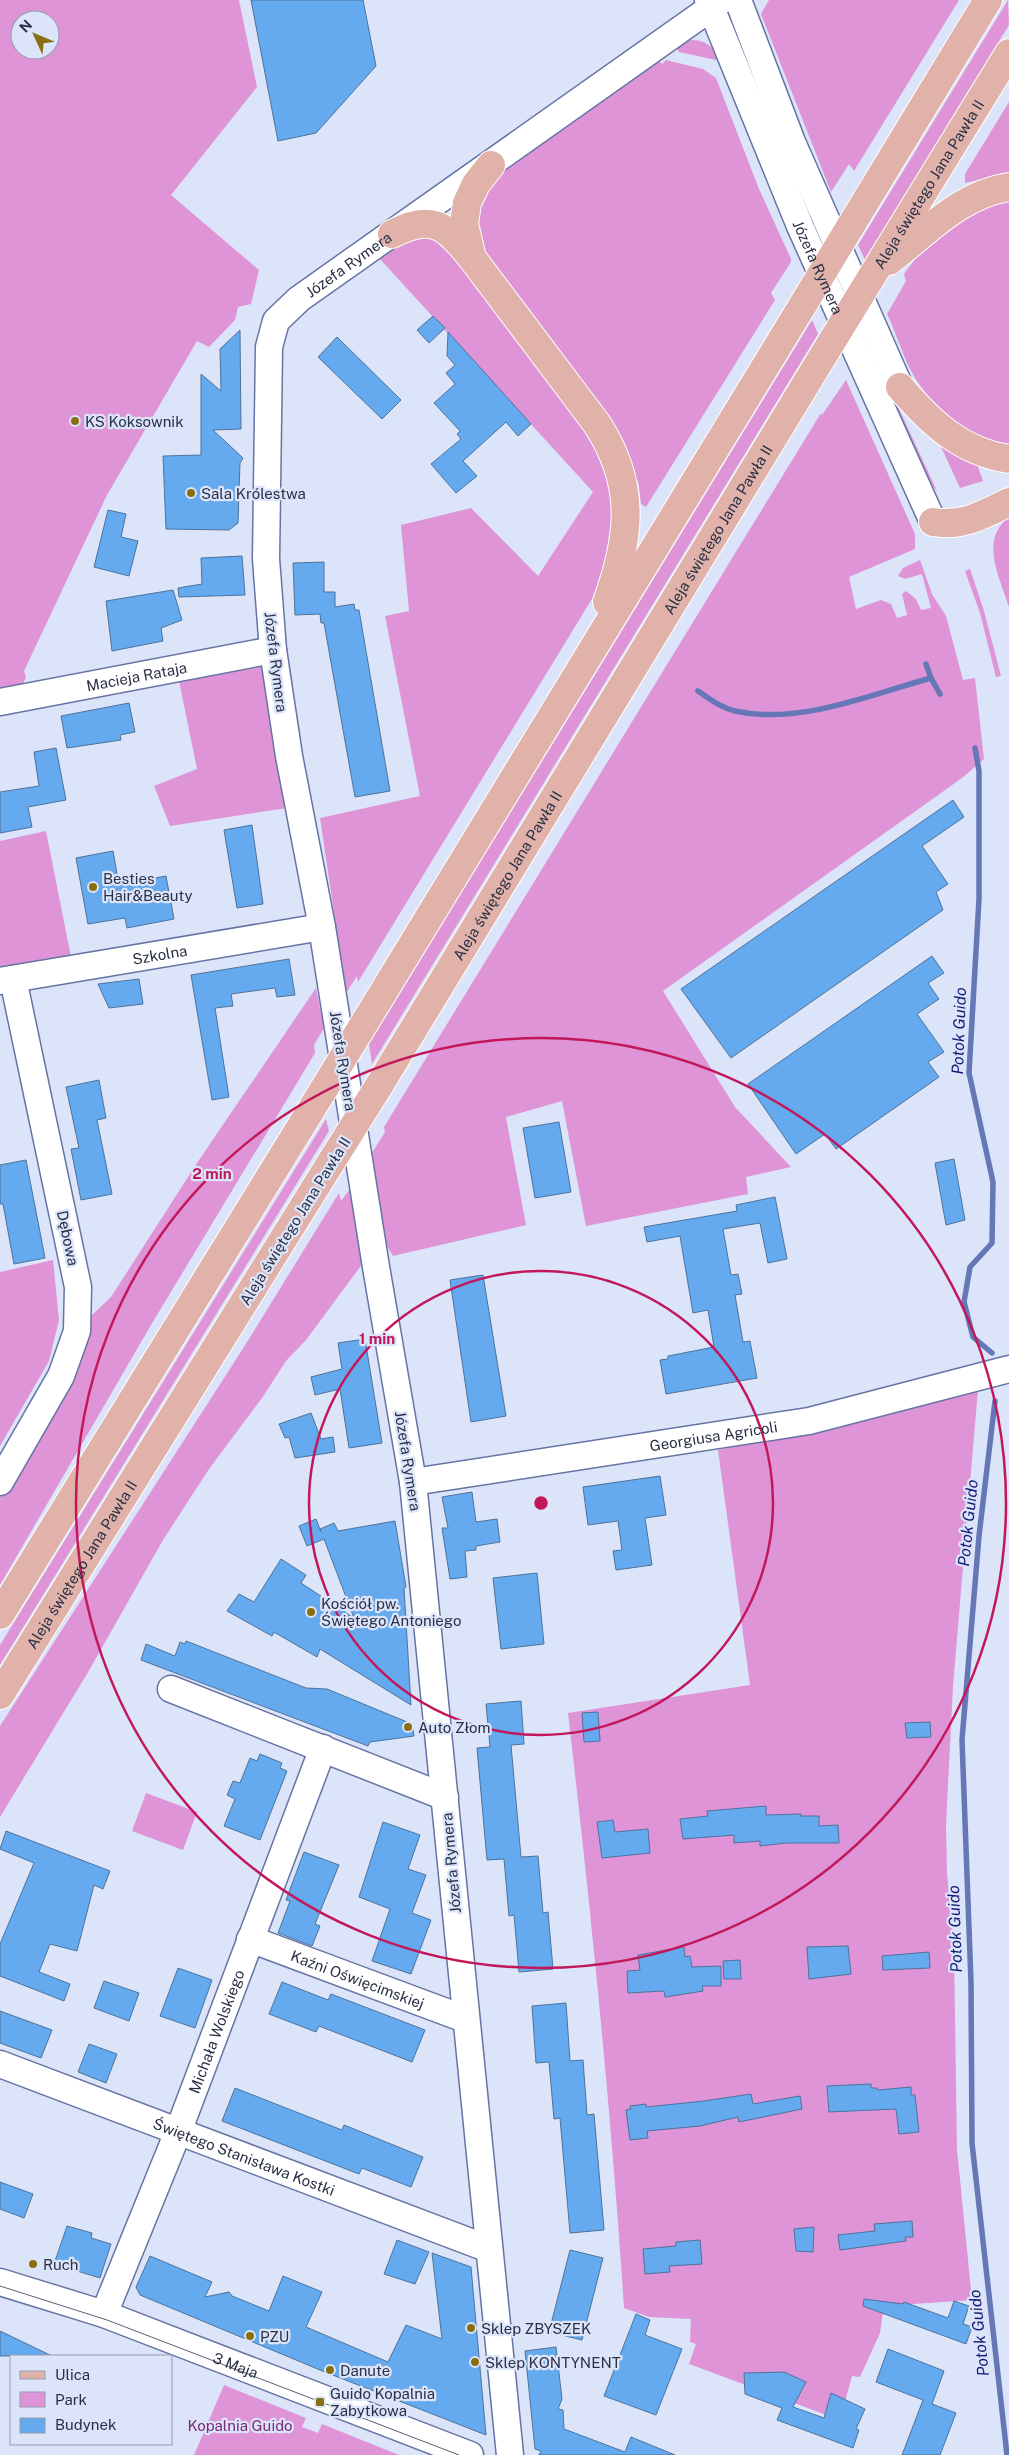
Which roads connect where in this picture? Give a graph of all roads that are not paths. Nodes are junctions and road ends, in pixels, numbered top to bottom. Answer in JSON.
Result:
{"nodes":[{"id":1,"x":738,"y":0,"type":"edge"},
{"id":2,"x":988,"y":0,"type":"edge"},
{"id":3,"x":714,"y":3,"type":"edge"},
{"id":4,"x":1009,"y":53,"type":"edge"},
{"id":5,"x":491,"y":165,"type":"junction"},
{"id":6,"x":1009,"y":186,"type":"edge"},
{"id":7,"x":392,"y":234,"type":"junction"},
{"id":8,"x":472,"y":258,"type":"junction"},
{"id":9,"x":874,"y":274,"type":"junction"},
{"id":10,"x":900,"y":387,"type":"joint"},
{"id":11,"x":1009,"y":460,"type":"edge"},
{"id":12,"x":1009,"y":502,"type":"edge"},
{"id":13,"x":933,"y":522,"type":"joint"},
{"id":14,"x":273,"y":650,"type":"junction"},
{"id":15,"x":579,"y":668,"type":"junction"},
{"id":16,"x":0,"y":702,"type":"edge"},
{"id":17,"x":322,"y":927,"type":"junction"},
{"id":18,"x":7,"y":980,"type":"edge"},
{"id":19,"x":1009,"y":1369,"type":"edge"},
{"id":20,"x":0,"y":1482,"type":"edge"},
{"id":21,"x":413,"y":1482,"type":"junction"},
{"id":22,"x":0,"y":1615,"type":"edge"},
{"id":23,"x":171,"y":1689,"type":"dead end"},
{"id":24,"x":0,"y":1695,"type":"edge"},
{"id":25,"x":323,"y":1748,"type":"junction"},
{"id":26,"x":445,"y":1797,"type":"junction"},
{"id":27,"x":250,"y":1939,"type":"junction"},
{"id":28,"x":466,"y":2018,"type":"junction"},
{"id":29,"x":0,"y":2064,"type":"edge"},
{"id":30,"x":178,"y":2132,"type":"junction"},
{"id":31,"x":489,"y":2249,"type":"junction"},
{"id":32,"x":0,"y":2282,"type":"edge"},
{"id":33,"x":104,"y":2314,"type":"junction"},
{"id":34,"x":470,"y":2455,"type":"edge"},
{"id":35,"x":510,"y":2455,"type":"edge"}],
"edges":[{"from":1,"to":10,"type":"street","name":"Józefa Rymera"},
{"from":2,"to":15,"type":"main road","bridge":true},
{"from":3,"to":5,"type":"street","name":"Józefa Rymera"},
{"from":3,"to":13,"type":"street","name":"Józefa Rymera"},
{"from":4,"to":9,"type":"main road","name":"Aleja świętego Jana Pawła II"},
{"from":5,"to":7,"type":"street","name":"Józefa Rymera"},
{"from":5,"to":8,"type":"main road"},
{"from":6,"to":9,"type":"main road"},
{"from":7,"to":8,"type":"main road"},
{"from":7,"to":14,"type":"street","name":"Józefa Rymera"},
{"from":8,"to":15,"type":"main road"},
{"from":9,"to":24,"type":"main road","name":"Aleja świętego Jana Pawła II","bridge":true},
{"from":10,"to":11,"type":"main road"},
{"from":12,"to":13,"type":"main road"},
{"from":14,"to":16,"type":"street","name":"Macieja Rataja"},
{"from":14,"to":17,"type":"street","name":"Józefa Rymera"},
{"from":15,"to":22,"type":"main road","bridge":true},
{"from":17,"to":18,"type":"street","name":"Szkolna"},
{"from":17,"to":21,"type":"street","name":"Józefa Rymera"},
{"from":18,"to":20,"type":"street","name":"Dębowa"},
{"from":19,"to":21,"type":"street","name":"Georgiusa Agricoli"},
{"from":21,"to":26,"type":"street","name":"Józefa Rymera"},
{"from":23,"to":25,"type":"street"},
{"from":25,"to":26,"type":"street"},
{"from":25,"to":27,"type":"street","name":"Michała Wolskiego"},
{"from":26,"to":28,"type":"street","name":"Józefa Rymera"},
{"from":27,"to":28,"type":"street","name":"Kaźni Oświęcimskiej"},
{"from":27,"to":30,"type":"street","name":"Michała Wolskiego"},
{"from":28,"to":31,"type":"street","name":"Józefa Rymera"},
{"from":29,"to":30,"type":"street","name":"Świętego Stanisława Kostki"},
{"from":30,"to":31,"type":"street","name":"Świętego Stanisława Kostki"},
{"from":30,"to":33,"type":"street","name":"Michała Wolskiego"},
{"from":31,"to":35,"type":"street","name":"Józefa Rymera"},
{"from":32,"to":33,"type":"street","name":"3 Maja"},
{"from":33,"to":34,"type":"street","name":"3 Maja"}]}
